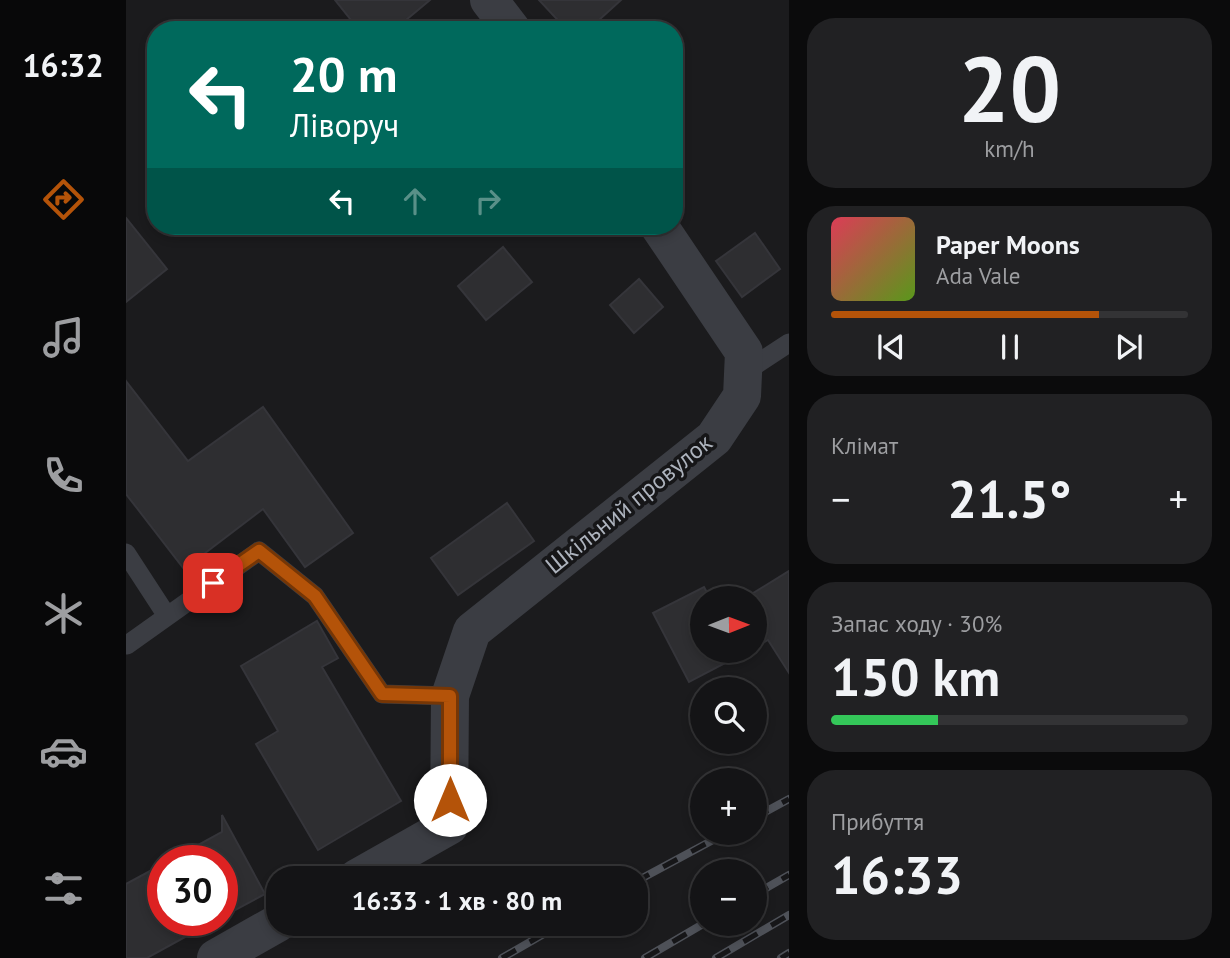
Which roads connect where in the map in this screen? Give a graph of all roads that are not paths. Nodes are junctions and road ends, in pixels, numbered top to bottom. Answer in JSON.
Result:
{"nodes":[{"id":1,"x":489,"y":0,"type":"edge"},
{"id":2,"x":505,"y":21,"type":"edge"},
{"id":3,"x":665,"y":235,"type":"edge"},
{"id":4,"x":789,"y":343,"type":"edge"},
{"id":5,"x":743,"y":373,"type":"junction"},
{"id":6,"x":126,"y":553,"type":"edge"},
{"id":7,"x":167,"y":615,"type":"junction"},
{"id":8,"x":127,"y":645,"type":"edge"},
{"id":9,"x":450,"y":696,"type":"junction"},
{"id":10,"x":378,"y":866,"type":"edge"},
{"id":11,"x":266,"y":930,"type":"edge"},
{"id":12,"x":216,"y":958,"type":"edge"}],
"edges":[{"from":1,"to":2,"type":"street"},
{"from":3,"to":5,"type":"street","name":"Шкільний провулок"},
{"from":4,"to":5,"type":"lane"},
{"from":5,"to":9,"type":"street","name":"Шкільний провулок"},
{"from":6,"to":7,"type":"lane"},
{"from":7,"to":8,"type":"lane"},
{"from":7,"to":9,"type":"lane"},
{"from":9,"to":10,"type":"street","name":"Шкільний провулок"},
{"from":11,"to":12,"type":"street"}]}
